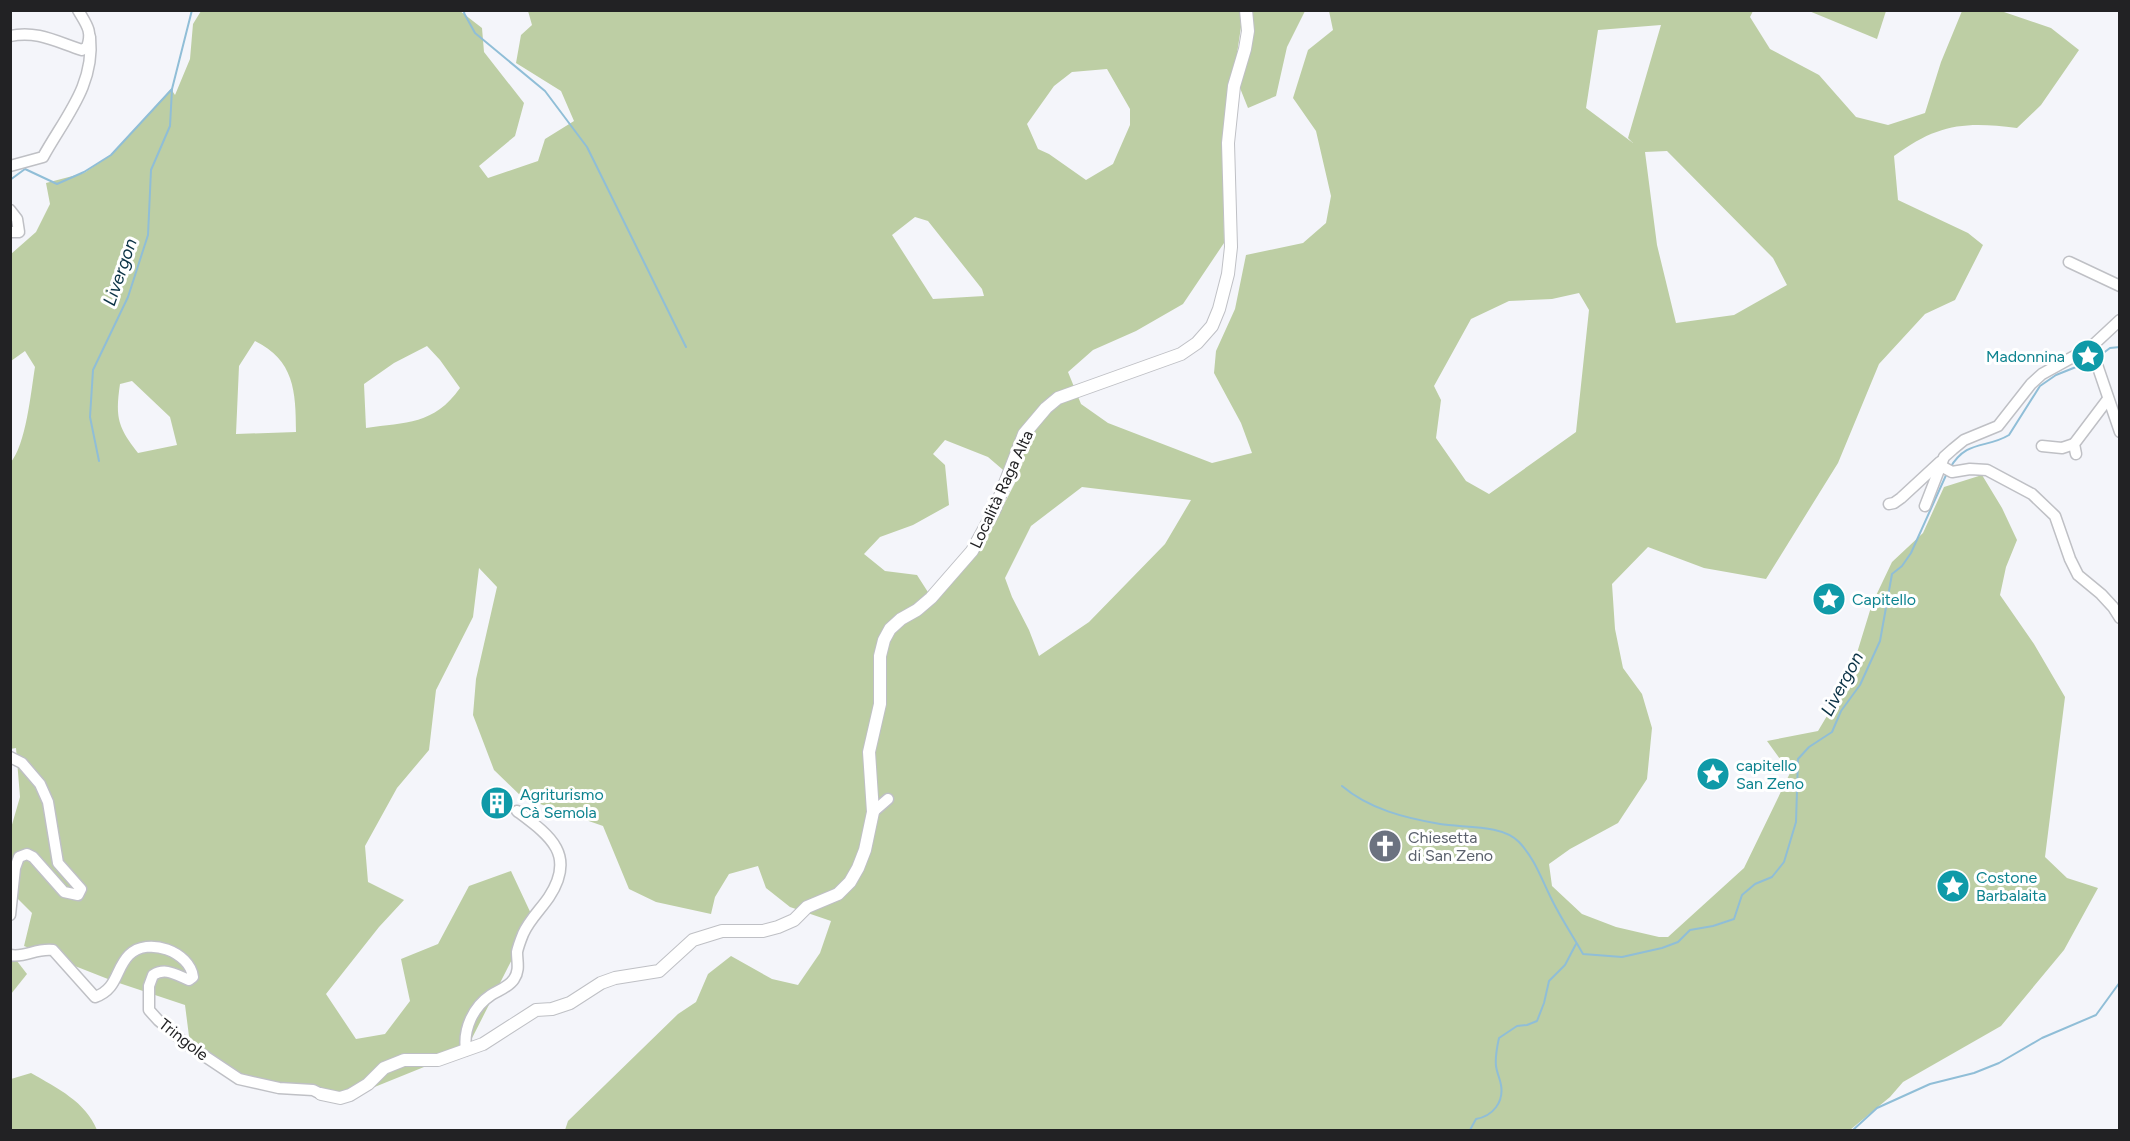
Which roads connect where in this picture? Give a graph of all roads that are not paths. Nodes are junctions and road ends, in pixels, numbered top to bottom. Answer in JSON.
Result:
{"nodes":[{"id":1,"x":78,"y":10,"type":"edge"},
{"id":2,"x":1246,"y":10,"type":"edge"},
{"id":3,"x":10,"y":36,"type":"edge"},
{"id":4,"x":90,"y":37,"type":"junction"},
{"id":5,"x":10,"y":166,"type":"edge"},
{"id":6,"x":10,"y":210,"type":"edge"},
{"id":7,"x":10,"y":232,"type":"edge"},
{"id":8,"x":2068,"y":262,"type":"dead end"},
{"id":9,"x":2120,"y":286,"type":"edge"},
{"id":10,"x":2120,"y":320,"type":"edge"},
{"id":11,"x":2092,"y":355,"type":"junction"},
{"id":12,"x":2108,"y":399,"type":"junction"},
{"id":13,"x":2120,"y":432,"type":"edge"},
{"id":14,"x":2042,"y":446,"type":"dead end"},
{"id":15,"x":1945,"y":466,"type":"junction"},
{"id":16,"x":1889,"y":504,"type":"dead end"},
{"id":17,"x":1925,"y":507,"type":"dead end"},
{"id":18,"x":2120,"y":618,"type":"edge"},
{"id":19,"x":10,"y":757,"type":"edge"},
{"id":20,"x":888,"y":799,"type":"dead end"},
{"id":21,"x":517,"y":811,"type":"dead end"},
{"id":22,"x":873,"y":812,"type":"junction"},
{"id":23,"x":10,"y":915,"type":"edge"},
{"id":24,"x":10,"y":955,"type":"edge"},
{"id":25,"x":466,"y":1050,"type":"junction"},
{"id":26,"x":321,"y":1094,"type":"joint"}],
"edges":[{"from":1,"to":4,"type":"street"},
{"from":2,"to":22,"type":"street","name":"Località Raga Alta"},
{"from":3,"to":4,"type":"street"},
{"from":4,"to":5,"type":"street"},
{"from":6,"to":7,"type":"street"},
{"from":8,"to":9,"type":"street"},
{"from":10,"to":11,"type":"street"},
{"from":11,"to":12,"type":"street"},
{"from":11,"to":15,"type":"street"},
{"from":12,"to":13,"type":"street"},
{"from":12,"to":14,"type":"street"},
{"from":15,"to":16,"type":"street"},
{"from":15,"to":17,"type":"street"},
{"from":15,"to":18,"type":"street"},
{"from":19,"to":23,"type":"street"},
{"from":20,"to":22,"type":"street"},
{"from":21,"to":25,"type":"street"},
{"from":22,"to":25,"type":"street","name":"Località Raga Alta"},
{"from":24,"to":26,"type":"street","name":"Tringole"},
{"from":25,"to":26,"type":"street","name":"Località Raga Alta"}]}
